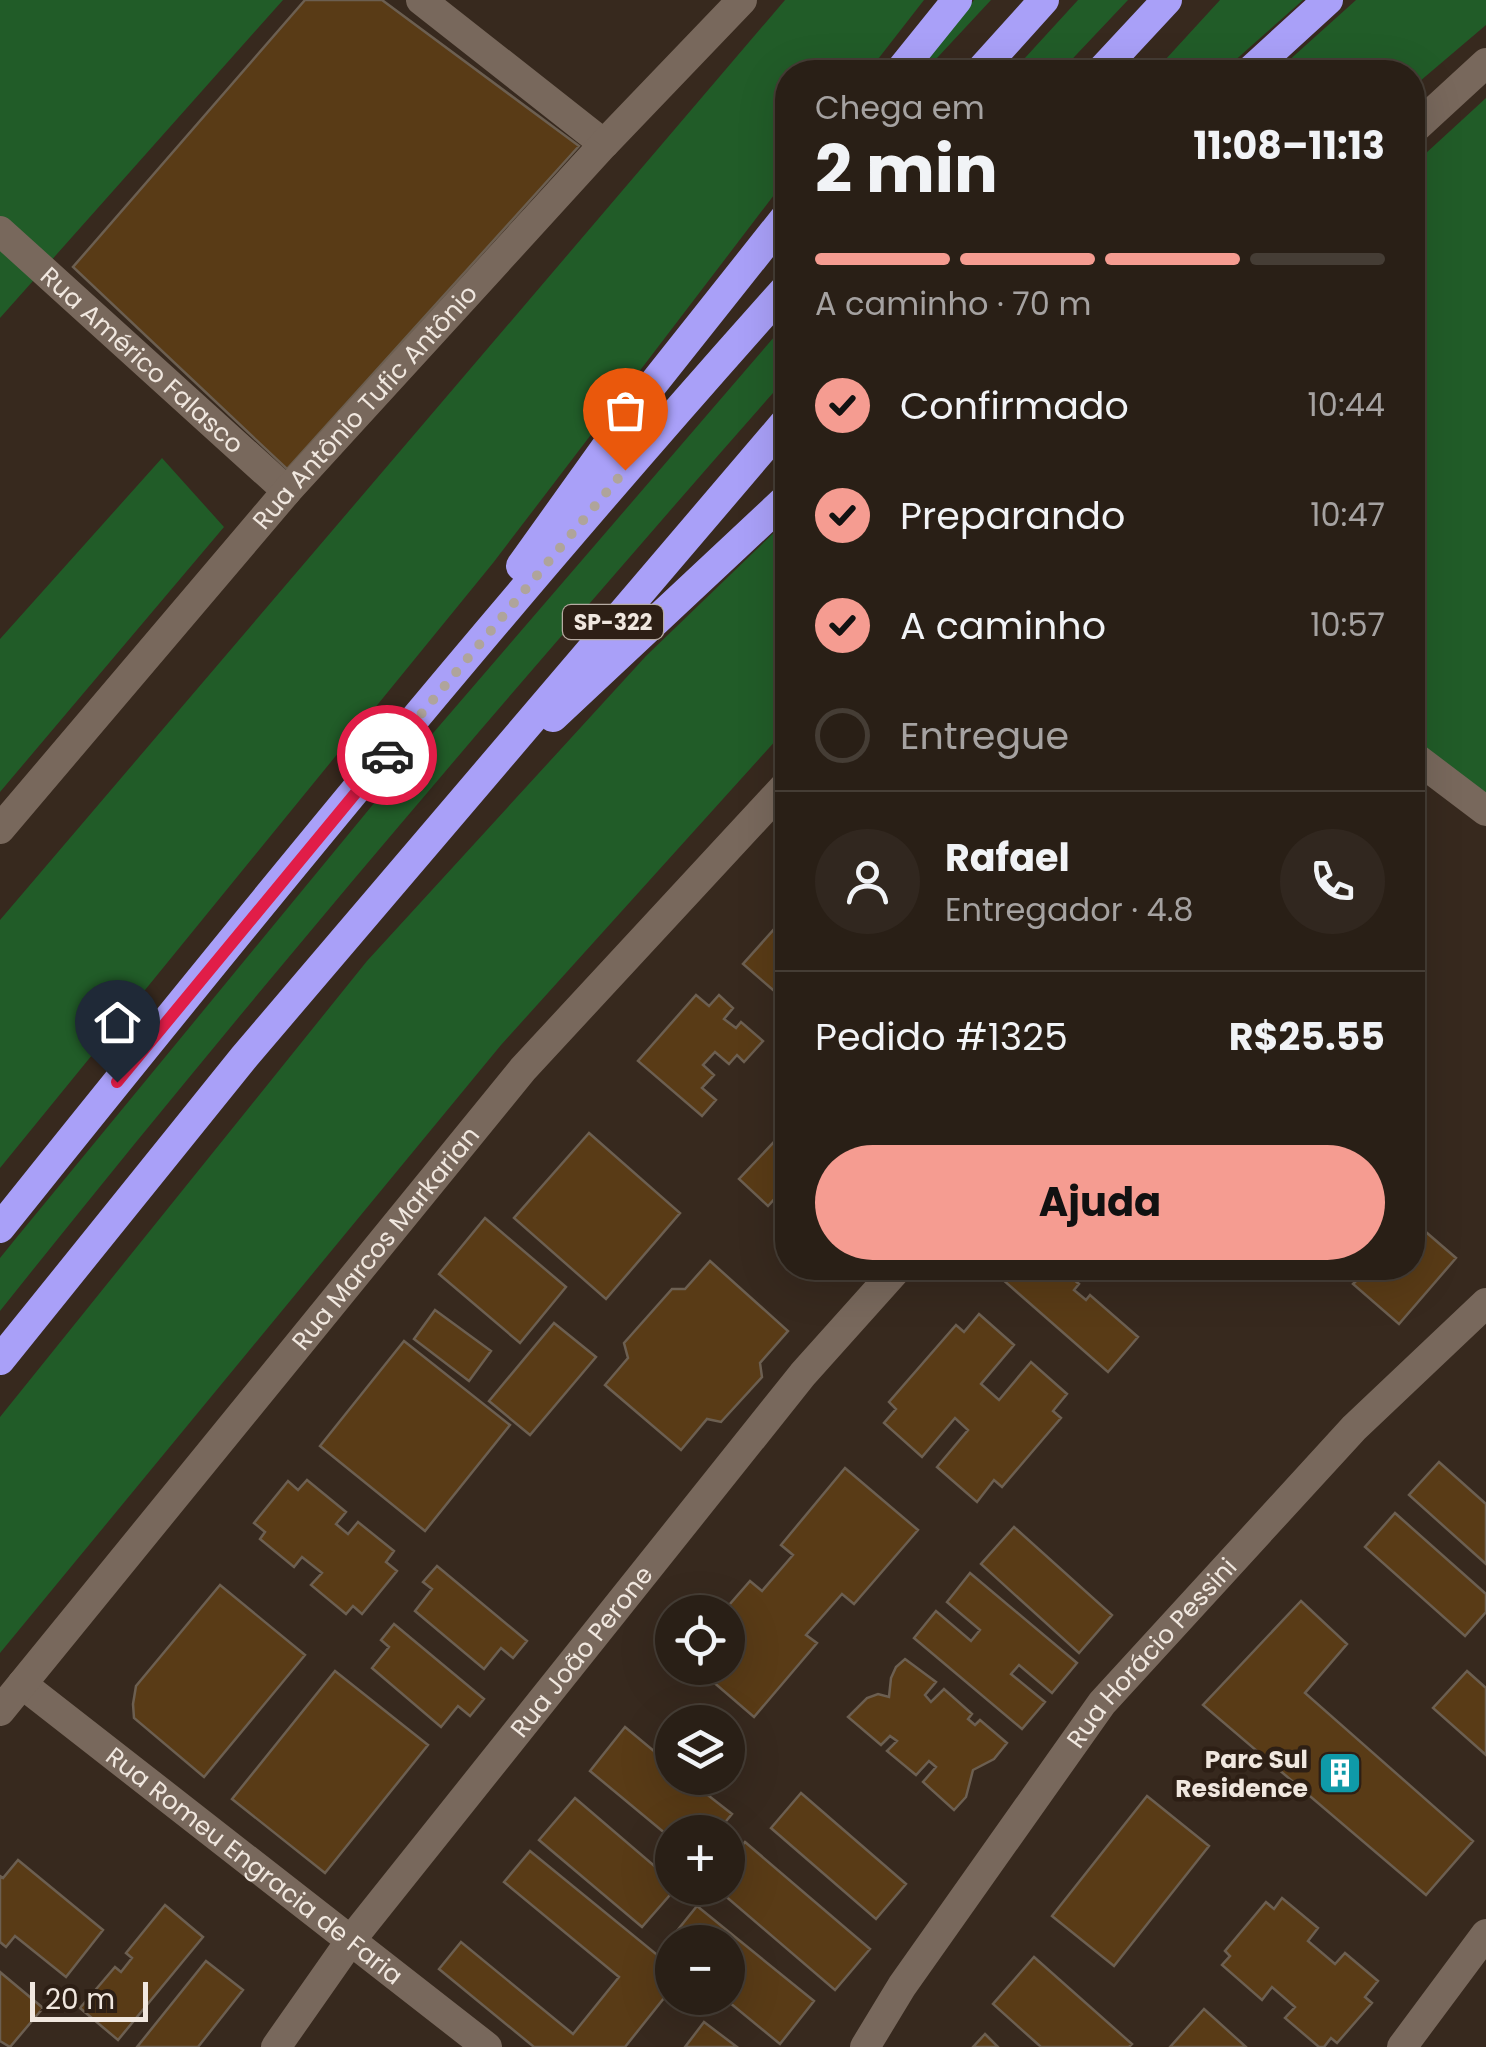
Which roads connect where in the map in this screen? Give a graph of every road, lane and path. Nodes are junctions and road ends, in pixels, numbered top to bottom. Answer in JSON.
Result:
{"nodes":[{"id":1,"x":421,"y":0,"type":"edge"},
{"id":2,"x":742,"y":0,"type":"edge"},
{"id":3,"x":957,"y":0,"type":"edge"},
{"id":4,"x":1044,"y":0,"type":"edge"},
{"id":5,"x":1167,"y":0,"type":"edge"},
{"id":6,"x":1328,"y":0,"type":"edge"},
{"id":7,"x":910,"y":60,"type":"edge"},
{"id":8,"x":989,"y":60,"type":"edge"},
{"id":9,"x":1111,"y":60,"type":"edge"},
{"id":10,"x":1262,"y":60,"type":"edge"},
{"id":11,"x":1486,"y":63,"type":"edge"},
{"id":12,"x":1425,"y":119,"type":"edge"},
{"id":13,"x":604,"y":144,"type":"junction"},
{"id":14,"x":775,"y":230,"type":"edge"},
{"id":15,"x":0,"y":231,"type":"edge"},
{"id":16,"x":775,"y":300,"type":"edge"},
{"id":17,"x":775,"y":433,"type":"edge"},
{"id":18,"x":287,"y":490,"type":"junction"},
{"id":19,"x":775,"y":509,"type":"edge"},
{"id":20,"x":381,"y":762,"type":"junction"},
{"id":21,"x":1425,"y":765,"type":"edge"},
{"id":22,"x":775,"y":798,"type":"edge"},
{"id":23,"x":1486,"y":812,"type":"edge"},
{"id":24,"x":438,"y":826,"type":"junction"},
{"id":25,"x":0,"y":828,"type":"edge"},
{"id":26,"x":0,"y":1228,"type":"edge"},
{"id":27,"x":887,"y":1280,"type":"edge"},
{"id":28,"x":1486,"y":1303,"type":"edge"},
{"id":29,"x":0,"y":1360,"type":"edge"},
{"id":30,"x":22,"y":1684,"type":"junction"},
{"id":31,"x":0,"y":1711,"type":"edge"},
{"id":32,"x":1486,"y":1934,"type":"edge"},
{"id":33,"x":350,"y":1940,"type":"junction"},
{"id":34,"x":276,"y":2047,"type":"edge"},
{"id":35,"x":487,"y":2047,"type":"edge"},
{"id":36,"x":864,"y":2047,"type":"edge"},
{"id":37,"x":1402,"y":2047,"type":"edge"}],
"edges":[{"from":1,"to":13,"type":"street"},
{"from":2,"to":13,"type":"street","name":"Rua Antônio Tufic Antônio"},
{"from":3,"to":7,"type":"highway"},
{"from":4,"to":8,"type":"highway"},
{"from":5,"to":9,"type":"highway"},
{"from":6,"to":10,"type":"highway"},
{"from":11,"to":12,"type":"street"},
{"from":13,"to":18,"type":"street","name":"Rua Antônio Tufic Antônio"},
{"from":14,"to":20,"type":"highway"},
{"from":15,"to":18,"type":"street","name":"Rua Américo Falasco"},
{"from":16,"to":20,"type":"highway"},
{"from":17,"to":24,"type":"highway","number":"SP-322"},
{"from":18,"to":25,"type":"street","name":"Rua Antônio Tufic Antônio"},
{"from":19,"to":24,"type":"highway"},
{"from":20,"to":26,"type":"highway"},
{"from":21,"to":23,"type":"street"},
{"from":22,"to":30,"type":"street","name":"Rua Marcos Markarian"},
{"from":24,"to":29,"type":"highway","number":"SP-322"},
{"from":27,"to":33,"type":"street","name":"Rua João Perone"},
{"from":28,"to":36,"type":"street","name":"Rua Horácio Pessini"},
{"from":30,"to":31,"type":"street","name":"Rua Marcos Markarian"},
{"from":30,"to":33,"type":"street","name":"Rua Romeu Engracia de Faria"},
{"from":32,"to":37,"type":"street"},
{"from":33,"to":34,"type":"street","name":"Rua João Perone"},
{"from":33,"to":35,"type":"street","name":"Rua Romeu Engracia de Faria"}]}
